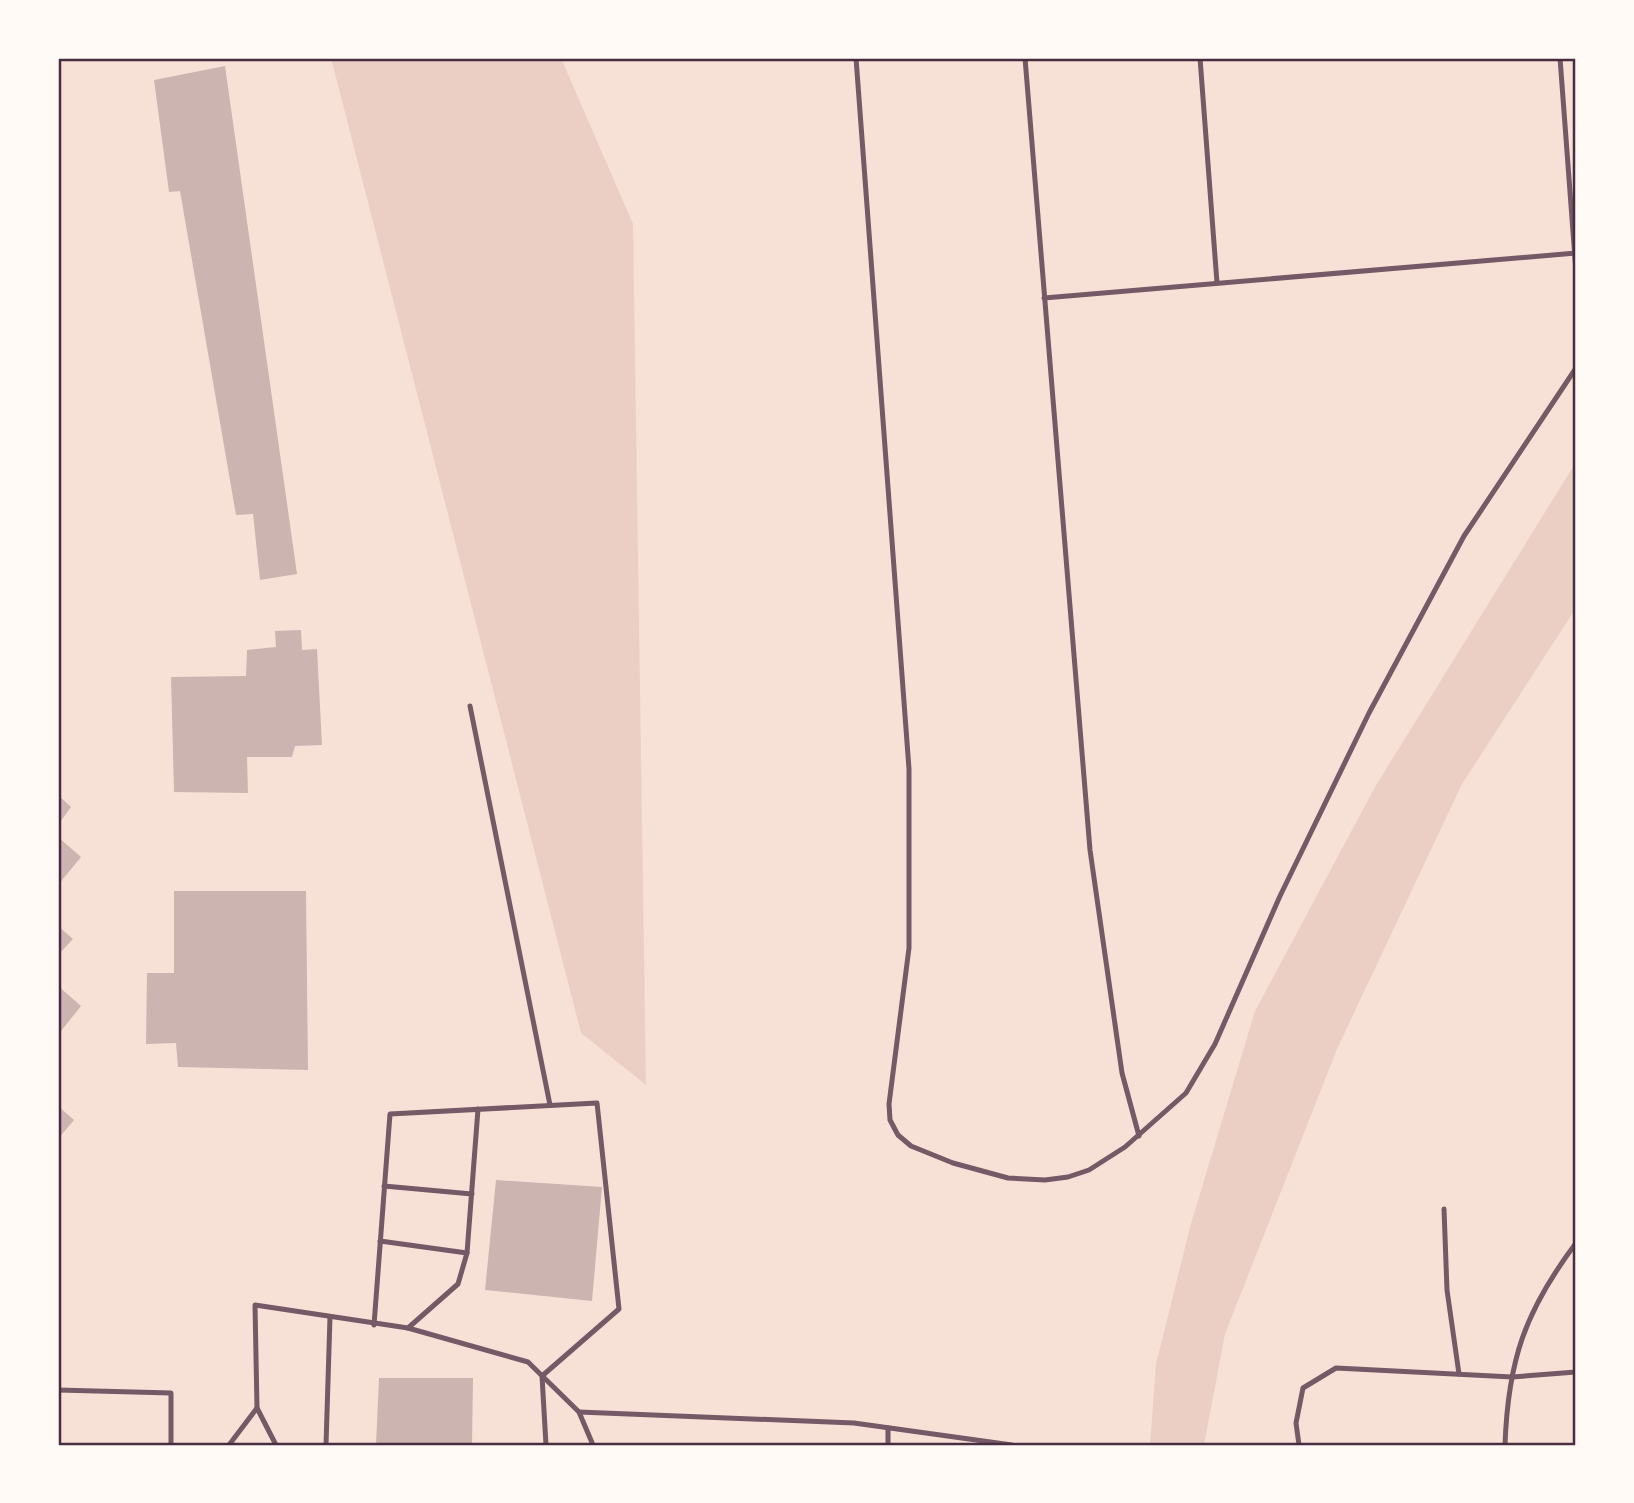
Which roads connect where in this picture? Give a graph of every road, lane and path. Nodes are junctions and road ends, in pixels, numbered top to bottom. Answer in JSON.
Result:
{"nodes":[{"id":1,"x":856,"y":58,"type":"edge"},
{"id":2,"x":1025,"y":58,"type":"edge"},
{"id":3,"x":1200,"y":58,"type":"edge"},
{"id":4,"x":1560,"y":58,"type":"edge"},
{"id":5,"x":1575,"y":253,"type":"edge"},
{"id":6,"x":1576,"y":272,"type":"edge"},
{"id":7,"x":1217,"y":283,"type":"junction"},
{"id":8,"x":1044,"y":298,"type":"junction"},
{"id":9,"x":1576,"y":368,"type":"edge"},
{"id":10,"x":470,"y":706,"type":"dead end"},
{"id":11,"x":550,"y":1105,"type":"junction"},
{"id":12,"x":478,"y":1109,"type":"junction"},
{"id":13,"x":1139,"y":1136,"type":"junction"},
{"id":14,"x":384,"y":1186,"type":"junction"},
{"id":15,"x":472,"y":1194,"type":"junction"},
{"id":16,"x":1444,"y":1209,"type":"dead end"},
{"id":17,"x":380,"y":1241,"type":"junction"},
{"id":18,"x":1576,"y":1243,"type":"edge"},
{"id":19,"x":467,"y":1253,"type":"junction"},
{"id":20,"x":330,"y":1317,"type":"junction"},
{"id":21,"x":374,"y":1325,"type":"junction"},
{"id":22,"x":408,"y":1328,"type":"junction"},
{"id":23,"x":1576,"y":1372,"type":"edge"},
{"id":24,"x":1459,"y":1374,"type":"junction"},
{"id":25,"x":542,"y":1376,"type":"junction"},
{"id":26,"x":1512,"y":1377,"type":"junction"},
{"id":27,"x":58,"y":1391,"type":"edge"},
{"id":28,"x":257,"y":1408,"type":"junction"},
{"id":29,"x":579,"y":1412,"type":"junction"},
{"id":30,"x":888,"y":1428,"type":"junction"},
{"id":31,"x":172,"y":1445,"type":"edge"},
{"id":32,"x":229,"y":1445,"type":"edge"},
{"id":33,"x":276,"y":1445,"type":"edge"},
{"id":34,"x":326,"y":1445,"type":"edge"},
{"id":35,"x":546,"y":1445,"type":"edge"},
{"id":36,"x":593,"y":1445,"type":"edge"},
{"id":37,"x":888,"y":1445,"type":"edge"},
{"id":38,"x":1012,"y":1445,"type":"edge"},
{"id":39,"x":1299,"y":1445,"type":"edge"},
{"id":40,"x":1505,"y":1445,"type":"edge"}],
"edges":[{"from":1,"to":13,"type":"lane"},
{"from":2,"to":8,"type":"lane"},
{"from":3,"to":7,"type":"lane"},
{"from":4,"to":5,"type":"lane"},
{"from":5,"to":6,"type":"lane"},
{"from":5,"to":7,"type":"lane"},
{"from":7,"to":8,"type":"lane"},
{"from":8,"to":13,"type":"lane"},
{"from":9,"to":13,"type":"lane"},
{"from":10,"to":11,"type":"lane"},
{"from":11,"to":12,"type":"lane"},
{"from":11,"to":25,"type":"lane"},
{"from":12,"to":14,"type":"lane"},
{"from":12,"to":15,"type":"lane"},
{"from":14,"to":15,"type":"lane"},
{"from":14,"to":17,"type":"lane"},
{"from":15,"to":19,"type":"lane"},
{"from":16,"to":24,"type":"lane"},
{"from":17,"to":19,"type":"lane"},
{"from":17,"to":21,"type":"lane"},
{"from":18,"to":26,"type":"lane"},
{"from":19,"to":22,"type":"lane"},
{"from":20,"to":21,"type":"lane"},
{"from":20,"to":28,"type":"lane"},
{"from":20,"to":34,"type":"lane"},
{"from":21,"to":22,"type":"lane"},
{"from":22,"to":25,"type":"lane"},
{"from":23,"to":26,"type":"lane"},
{"from":24,"to":26,"type":"lane"},
{"from":24,"to":39,"type":"lane"},
{"from":25,"to":29,"type":"lane"},
{"from":25,"to":35,"type":"lane"},
{"from":26,"to":40,"type":"lane"},
{"from":27,"to":31,"type":"lane"},
{"from":28,"to":32,"type":"lane"},
{"from":28,"to":33,"type":"lane"},
{"from":29,"to":30,"type":"lane"},
{"from":29,"to":36,"type":"lane"},
{"from":30,"to":37,"type":"lane"},
{"from":30,"to":38,"type":"lane"}]}
